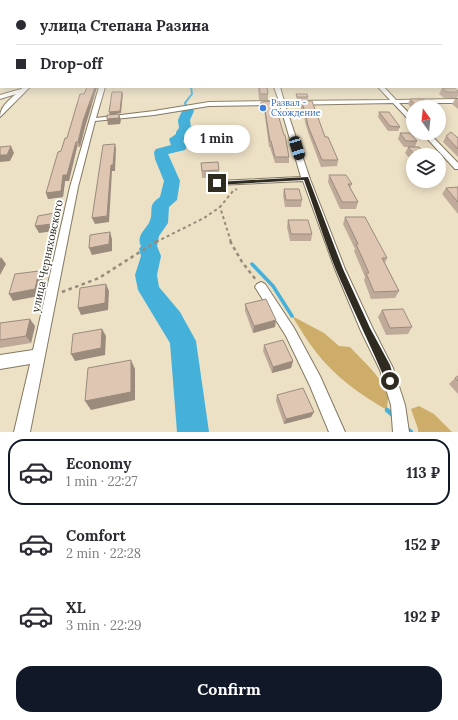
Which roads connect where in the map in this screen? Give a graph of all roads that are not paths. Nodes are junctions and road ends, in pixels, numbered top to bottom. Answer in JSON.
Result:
{"nodes":[{"id":1,"x":26,"y":88,"type":"edge"},
{"id":2,"x":102,"y":88,"type":"edge"},
{"id":3,"x":277,"y":88,"type":"edge"},
{"id":4,"x":382,"y":88,"type":"edge"},
{"id":5,"x":0,"y":97,"type":"edge"},
{"id":6,"x":458,"y":101,"type":"edge"},
{"id":7,"x":283,"y":102,"type":"junction"},
{"id":8,"x":395,"y":102,"type":"junction"},
{"id":9,"x":406,"y":114,"type":"edge"},
{"id":10,"x":0,"y":115,"type":"edge"},
{"id":11,"x":92,"y":120,"type":"junction"},
{"id":12,"x":432,"y":140,"type":"edge"},
{"id":13,"x":458,"y":167,"type":"edge"},
{"id":14,"x":306,"y":179,"type":"junction"},
{"id":15,"x":217,"y":183,"type":"dead end"},
{"id":16,"x":261,"y":287,"type":"road end"},
{"id":17,"x":38,"y":356,"type":"junction"},
{"id":18,"x":0,"y":362,"type":"edge"},
{"id":19,"x":22,"y":432,"type":"edge"},
{"id":20,"x":338,"y":432,"type":"edge"},
{"id":21,"x":401,"y":432,"type":"edge"}],
"edges":[{"from":1,"to":5,"type":"street"},
{"from":1,"to":10,"type":"street"},
{"from":2,"to":11,"type":"street","name":"улица Черняховского"},
{"from":3,"to":7,"type":"street"},
{"from":4,"to":8,"type":"street"},
{"from":6,"to":8,"type":"street"},
{"from":7,"to":8,"type":"street"},
{"from":7,"to":11,"type":"street"},
{"from":7,"to":14,"type":"street"},
{"from":8,"to":9,"type":"street"},
{"from":11,"to":17,"type":"street","name":"улица Черняховского"},
{"from":12,"to":13,"type":"street"},
{"from":14,"to":15,"type":"street"},
{"from":14,"to":21,"type":"street"},
{"from":16,"to":20,"type":"street"},
{"from":17,"to":18,"type":"street"},
{"from":17,"to":19,"type":"street","name":"улица Черняховского"}]}
